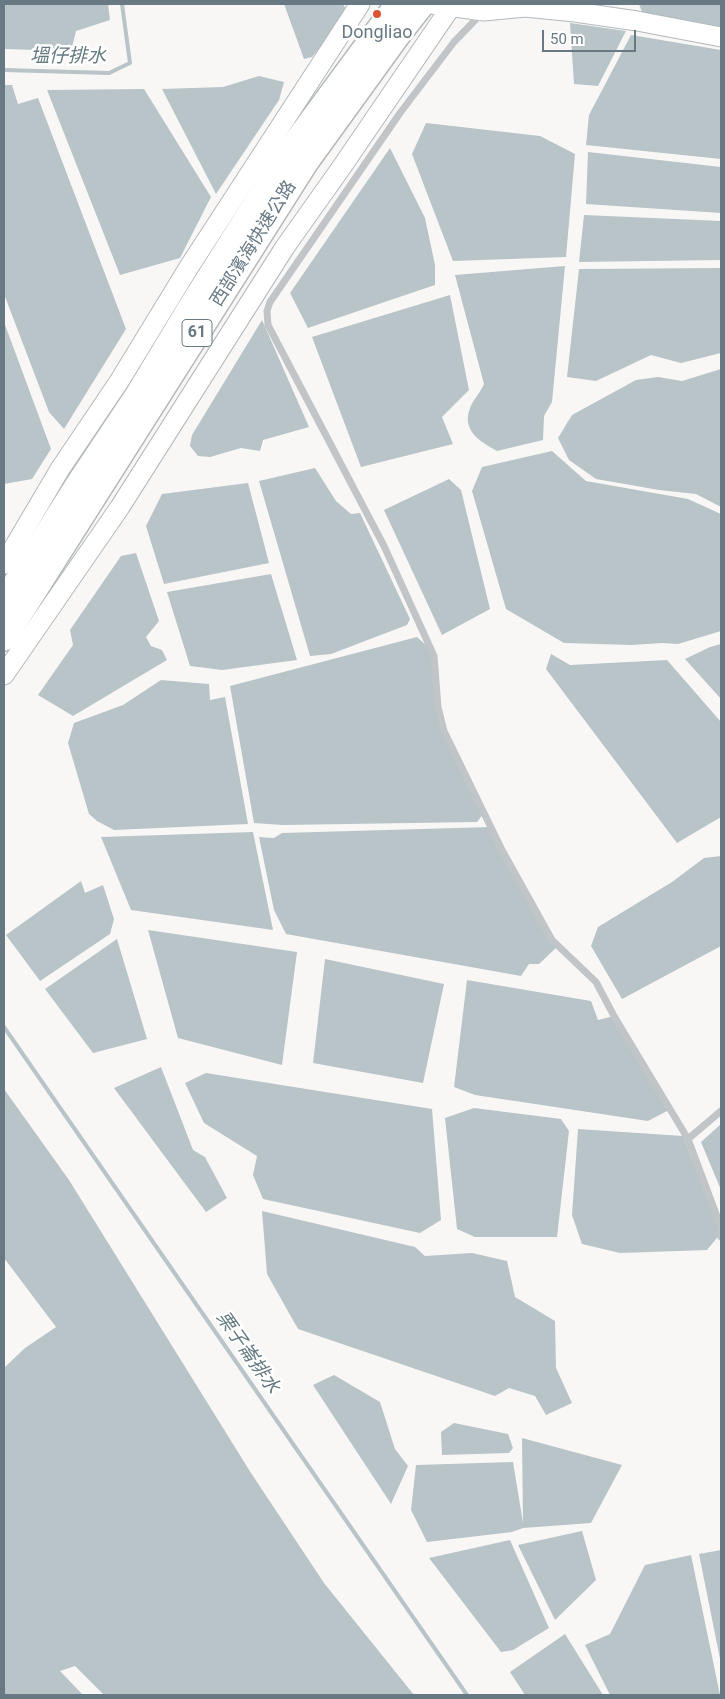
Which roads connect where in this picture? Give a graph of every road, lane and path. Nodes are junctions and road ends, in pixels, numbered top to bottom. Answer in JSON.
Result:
{"nodes":[{"id":1,"x":360,"y":4,"type":"edge"},
{"id":2,"x":422,"y":4,"type":"edge"},
{"id":3,"x":445,"y":5,"type":"edge"},
{"id":4,"x":484,"y":11,"type":"junction"},
{"id":5,"x":393,"y":19,"type":"edge"},
{"id":6,"x":721,"y":37,"type":"edge"},
{"id":7,"x":4,"y":564,"type":"edge"},
{"id":8,"x":4,"y":602,"type":"edge"},
{"id":9,"x":4,"y":638,"type":"edge"},
{"id":10,"x":4,"y":675,"type":"edge"},
{"id":11,"x":721,"y":1112,"type":"edge"},
{"id":12,"x":688,"y":1139,"type":"junction"},
{"id":13,"x":721,"y":1237,"type":"edge"}],
"edges":[{"from":1,"to":7,"type":"street"},
{"from":2,"to":5,"type":"highway","number":"61"},
{"from":3,"to":4,"type":"street"},
{"from":3,"to":10,"type":"street"},
{"from":4,"to":6,"type":"street"},
{"from":4,"to":12,"type":"lane"},
{"from":5,"to":8,"type":"highway","name":"西部濱海快速公路","number":"61"},
{"from":5,"to":9,"type":"highway","name":"西部濱海快速公路","number":"61"},
{"from":11,"to":12,"type":"lane"},
{"from":12,"to":13,"type":"lane"}]}
